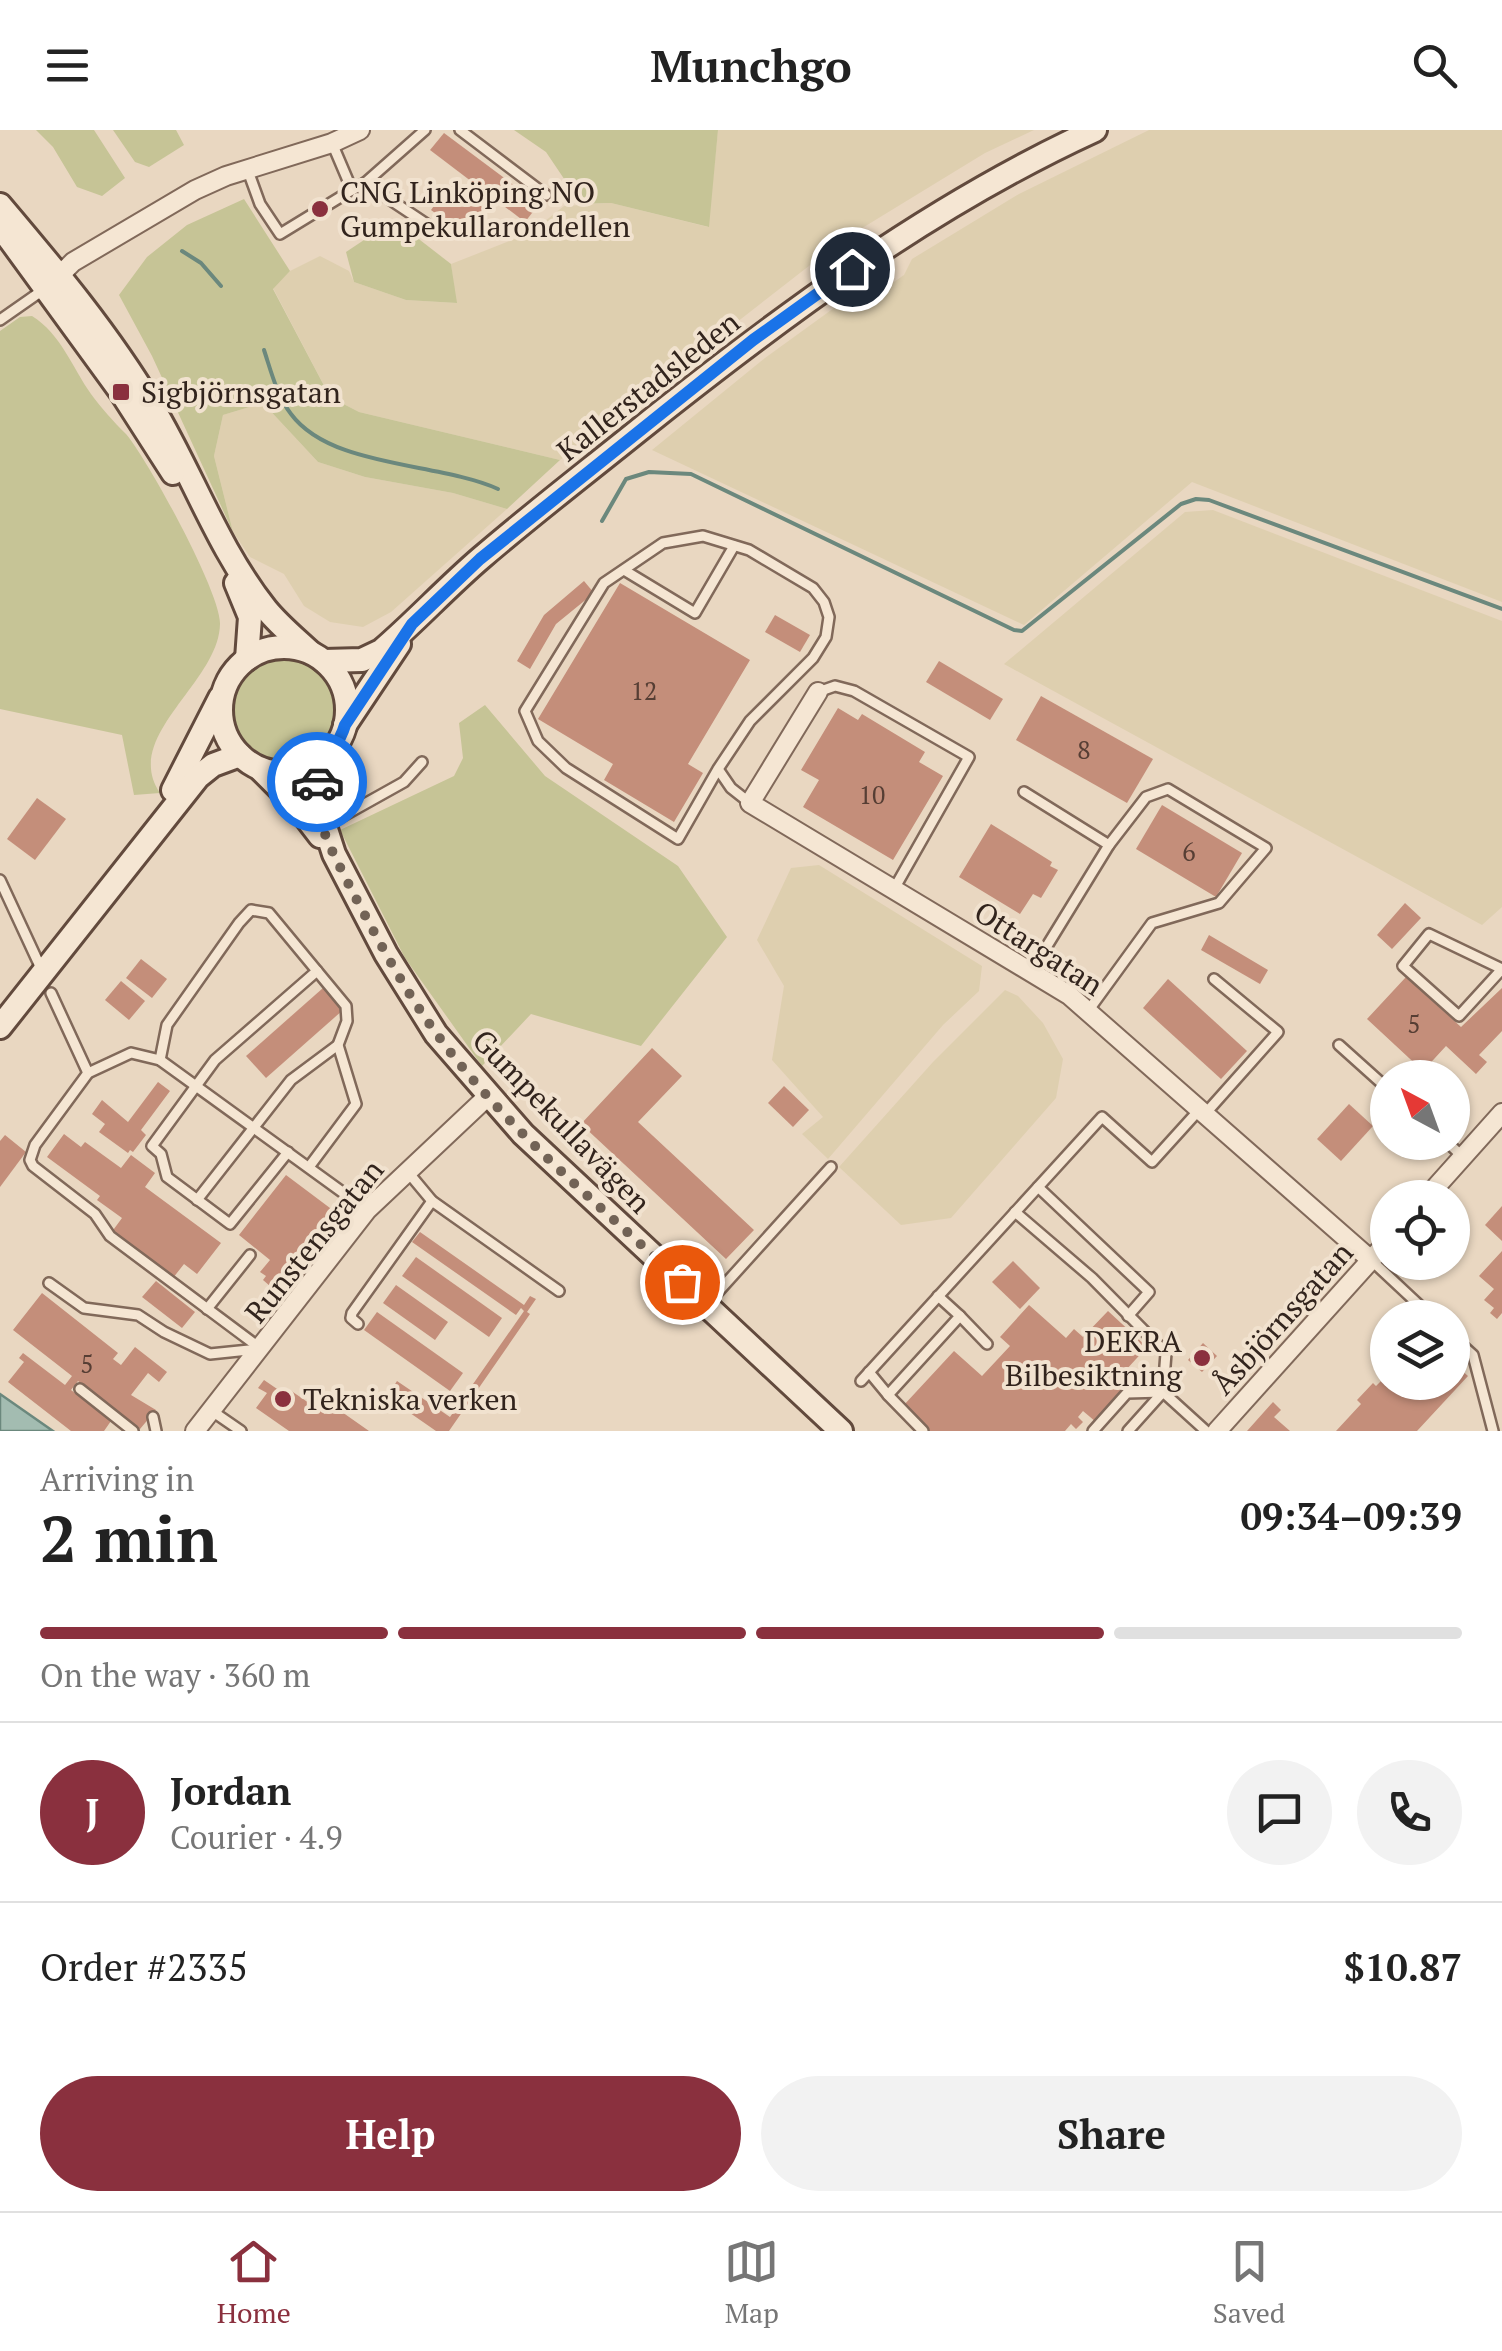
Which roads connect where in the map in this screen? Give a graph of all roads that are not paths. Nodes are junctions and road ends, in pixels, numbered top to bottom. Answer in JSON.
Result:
{"nodes":[{"id":1,"x":360,"y":130,"type":"edge"},
{"id":2,"x":424,"y":130,"type":"edge"},
{"id":3,"x":460,"y":130,"type":"edge"},
{"id":4,"x":1095,"y":130,"type":"edge"},
{"id":5,"x":332,"y":143,"type":"junction"},
{"id":6,"x":247,"y":168,"type":"junction"},
{"id":7,"x":365,"y":183,"type":"junction"},
{"id":8,"x":352,"y":190,"type":"junction"},
{"id":9,"x":546,"y":195,"type":"dead end"},
{"id":10,"x":0,"y":205,"type":"edge"},
{"id":11,"x":0,"y":226,"type":"edge"},
{"id":12,"x":436,"y":231,"type":"dead end"},
{"id":13,"x":53,"y":282,"type":"junction"},
{"id":14,"x":0,"y":320,"type":"edge"},
{"id":15,"x":734,"y":546,"type":"junction"},
{"id":16,"x":624,"y":570,"type":"junction"},
{"id":17,"x":412,"y":624,"type":"junction"},
{"id":18,"x":317,"y":657,"type":"junction"},
{"id":19,"x":247,"y":658,"type":"junction"},
{"id":20,"x":224,"y":691,"type":"junction"},
{"id":21,"x":818,"y":692,"type":"joint"},
{"id":22,"x":345,"y":725,"type":"junction"},
{"id":23,"x":240,"y":755,"type":"junction"},
{"id":24,"x":324,"y":758,"type":"junction"},
{"id":25,"x":422,"y":762,"type":"dead end"},
{"id":26,"x":260,"y":768,"type":"junction"},
{"id":27,"x":718,"y":770,"type":"junction"},
{"id":28,"x":1024,"y":792,"type":"dead end"},
{"id":29,"x":750,"y":802,"type":"junction"},
{"id":30,"x":324,"y":826,"type":"junction"},
{"id":31,"x":1109,"y":845,"type":"junction"},
{"id":32,"x":334,"y":854,"type":"junction"},
{"id":33,"x":122,"y":870,"type":"junction"},
{"id":34,"x":0,"y":880,"type":"edge"},
{"id":35,"x":894,"y":890,"type":"junction"},
{"id":36,"x":8,"y":897,"type":"junction"},
{"id":37,"x":0,"y":908,"type":"edge"},
{"id":38,"x":38,"y":964,"type":"dead end"},
{"id":39,"x":1502,"y":969,"type":"edge"},
{"id":40,"x":316,"y":971,"type":"junction"},
{"id":41,"x":1032,"y":972,"type":"junction"},
{"id":42,"x":1214,"y":980,"type":"dead end"},
{"id":43,"x":52,"y":993,"type":"dead end"},
{"id":44,"x":1088,"y":1011,"type":"junction"},
{"id":45,"x":0,"y":1027,"type":"edge"},
{"id":46,"x":338,"y":1045,"type":"junction"},
{"id":47,"x":1339,"y":1045,"type":"dead end"},
{"id":48,"x":160,"y":1060,"type":"junction"},
{"id":49,"x":88,"y":1073,"type":"junction"},
{"id":50,"x":1370,"y":1073,"type":"edge"},
{"id":51,"x":196,"y":1086,"type":"junction"},
{"id":52,"x":487,"y":1096,"type":"junction"},
{"id":53,"x":1202,"y":1112,"type":"junction"},
{"id":54,"x":1502,"y":1113,"type":"edge"},
{"id":55,"x":252,"y":1126,"type":"junction"},
{"id":56,"x":1470,"y":1149,"type":"edge"},
{"id":57,"x":288,"y":1152,"type":"junction"},
{"id":58,"x":1460,"y":1160,"type":"edge"},
{"id":59,"x":308,"y":1167,"type":"junction"},
{"id":60,"x":831,"y":1167,"type":"dead end"},
{"id":61,"x":407,"y":1171,"type":"junction"},
{"id":62,"x":1442,"y":1180,"type":"edge"},
{"id":63,"x":1038,"y":1187,"type":"junction"},
{"id":64,"x":198,"y":1200,"type":"junction"},
{"id":65,"x":432,"y":1201,"type":"junction"},
{"id":66,"x":367,"y":1210,"type":"junction"},
{"id":67,"x":1015,"y":1212,"type":"junction"},
{"id":68,"x":250,"y":1255,"type":"dead end"},
{"id":69,"x":1370,"y":1260,"type":"joint"},
{"id":70,"x":1392,"y":1280,"type":"edge"},
{"id":71,"x":48,"y":1282,"type":"dead end"},
{"id":72,"x":559,"y":1291,"type":"dead end"},
{"id":73,"x":938,"y":1296,"type":"junction"},
{"id":74,"x":1413,"y":1300,"type":"edge"},
{"id":75,"x":706,"y":1305,"type":"junction"},
{"id":76,"x":208,"y":1309,"type":"junction"},
{"id":77,"x":960,"y":1316,"type":"junction"},
{"id":78,"x":1128,"y":1316,"type":"junction"},
{"id":79,"x":358,"y":1324,"type":"dead end"},
{"id":80,"x":986,"y":1344,"type":"dead end"},
{"id":81,"x":262,"y":1348,"type":"junction"},
{"id":82,"x":1470,"y":1351,"type":"edge"},
{"id":83,"x":869,"y":1372,"type":"junction"},
{"id":84,"x":861,"y":1381,"type":"dead end"},
{"id":85,"x":80,"y":1389,"type":"dead end"},
{"id":86,"x":1163,"y":1392,"type":"junction"},
{"id":87,"x":888,"y":1395,"type":"junction"},
{"id":88,"x":212,"y":1411,"type":"junction"},
{"id":89,"x":153,"y":1418,"type":"dead end"},
{"id":90,"x":133,"y":1431,"type":"edge"},
{"id":91,"x":156,"y":1431,"type":"edge"},
{"id":92,"x":195,"y":1431,"type":"edge"},
{"id":93,"x":241,"y":1431,"type":"edge"},
{"id":94,"x":841,"y":1431,"type":"edge"},
{"id":95,"x":923,"y":1431,"type":"edge"},
{"id":96,"x":1093,"y":1431,"type":"edge"},
{"id":97,"x":1128,"y":1431,"type":"edge"},
{"id":98,"x":1206,"y":1431,"type":"edge"},
{"id":99,"x":1217,"y":1431,"type":"edge"},
{"id":100,"x":1493,"y":1431,"type":"edge"}],
"edges":[{"from":1,"to":5,"type":"street"},
{"from":2,"to":7,"type":"lane"},
{"from":3,"to":9,"type":"lane"},
{"from":4,"to":17,"type":"street","name":"Kallerstadsleden"},
{"from":5,"to":6,"type":"street"},
{"from":5,"to":8,"type":"lane"},
{"from":6,"to":8,"type":"lane"},
{"from":6,"to":13,"type":"street"},
{"from":7,"to":8,"type":"lane"},
{"from":7,"to":12,"type":"lane"},
{"from":10,"to":13,"type":"street"},
{"from":11,"to":13,"type":"street"},
{"from":13,"to":14,"type":"lane"},
{"from":13,"to":18,"type":"street"},
{"from":13,"to":19,"type":"street"},
{"from":15,"to":16,"type":"lane"},
{"from":15,"to":16,"type":"lane"},
{"from":15,"to":27,"type":"lane"},
{"from":16,"to":27,"type":"lane"},
{"from":17,"to":18,"type":"street","name":"Kallerstadsleden"},
{"from":17,"to":22,"type":"street","name":"Kallerstadsleden"},
{"from":18,"to":19,"type":"street"},
{"from":18,"to":22,"type":"street"},
{"from":19,"to":20,"type":"street"},
{"from":20,"to":23,"type":"street"},
{"from":20,"to":33,"type":"street"},
{"from":21,"to":29,"type":"street"},
{"from":21,"to":35,"type":"lane"},
{"from":22,"to":24,"type":"street"},
{"from":23,"to":26,"type":"street"},
{"from":23,"to":33,"type":"street"},
{"from":24,"to":26,"type":"street"},
{"from":24,"to":30,"type":"street","name":"Gumpekullavägen"},
{"from":25,"to":30,"type":"lane"},
{"from":26,"to":32,"type":"street","name":"Gumpekullavägen"},
{"from":27,"to":29,"type":"lane"},
{"from":28,"to":31,"type":"lane"},
{"from":29,"to":35,"type":"street","name":"Ottargatan"},
{"from":30,"to":32,"type":"street","name":"Gumpekullavägen"},
{"from":31,"to":41,"type":"lane"},
{"from":31,"to":44,"type":"lane"},
{"from":32,"to":52,"type":"street","name":"Gumpekullavägen"},
{"from":33,"to":45,"type":"street"},
{"from":34,"to":36,"type":"lane"},
{"from":35,"to":41,"type":"street","name":"Ottargatan"},
{"from":36,"to":37,"type":"lane"},
{"from":36,"to":38,"type":"lane"},
{"from":39,"to":39,"type":"lane"},
{"from":40,"to":46,"type":"lane"},
{"from":40,"to":48,"type":"lane"},
{"from":40,"to":51,"type":"lane"},
{"from":41,"to":44,"type":"street","name":"Ottargatan"},
{"from":42,"to":53,"type":"lane"},
{"from":43,"to":49,"type":"lane"},
{"from":44,"to":53,"type":"street","name":"Ottargatan"},
{"from":46,"to":55,"type":"lane"},
{"from":46,"to":59,"type":"lane"},
{"from":47,"to":50,"type":"lane"},
{"from":48,"to":49,"type":"lane"},
{"from":48,"to":51,"type":"lane"},
{"from":49,"to":76,"type":"lane"},
{"from":51,"to":55,"type":"lane"},
{"from":51,"to":64,"type":"lane"},
{"from":52,"to":61,"type":"street","name":"Runstensgatan"},
{"from":52,"to":75,"type":"street","name":"Gumpekullavägen"},
{"from":53,"to":63,"type":"lane"},
{"from":53,"to":69,"type":"street","name":"Ottargatan"},
{"from":54,"to":56,"type":"street"},
{"from":55,"to":57,"type":"lane"},
{"from":55,"to":64,"type":"lane"},
{"from":57,"to":59,"type":"lane"},
{"from":57,"to":64,"type":"lane"},
{"from":58,"to":62,"type":"street"},
{"from":59,"to":66,"type":"lane"},
{"from":60,"to":75,"type":"lane"},
{"from":61,"to":65,"type":"lane"},
{"from":61,"to":66,"type":"street","name":"Runstensgatan"},
{"from":63,"to":67,"type":"lane"},
{"from":63,"to":78,"type":"lane"},
{"from":65,"to":72,"type":"lane"},
{"from":65,"to":79,"type":"lane"},
{"from":66,"to":81,"type":"street","name":"Runstensgatan"},
{"from":67,"to":73,"type":"lane"},
{"from":67,"to":78,"type":"lane"},
{"from":68,"to":76,"type":"lane"},
{"from":69,"to":99,"type":"street","name":"Åsbjörnsgatan"},
{"from":70,"to":74,"type":"lane"},
{"from":71,"to":81,"type":"lane"},
{"from":73,"to":77,"type":"lane"},
{"from":73,"to":83,"type":"lane"},
{"from":75,"to":94,"type":"street","name":"Gumpekullavägen"},
{"from":76,"to":81,"type":"lane"},
{"from":77,"to":80,"type":"lane"},
{"from":77,"to":87,"type":"lane"},
{"from":78,"to":86,"type":"lane"},
{"from":81,"to":88,"type":"street","name":"Runstensgatan"},
{"from":82,"to":100,"type":"lane"},
{"from":83,"to":84,"type":"lane"},
{"from":83,"to":87,"type":"lane"},
{"from":85,"to":90,"type":"lane"},
{"from":86,"to":96,"type":"lane"},
{"from":86,"to":97,"type":"lane"},
{"from":86,"to":98,"type":"lane"},
{"from":87,"to":95,"type":"lane"},
{"from":88,"to":92,"type":"street","name":"Runstensgatan"},
{"from":88,"to":93,"type":"lane"},
{"from":89,"to":91,"type":"lane"}]}
